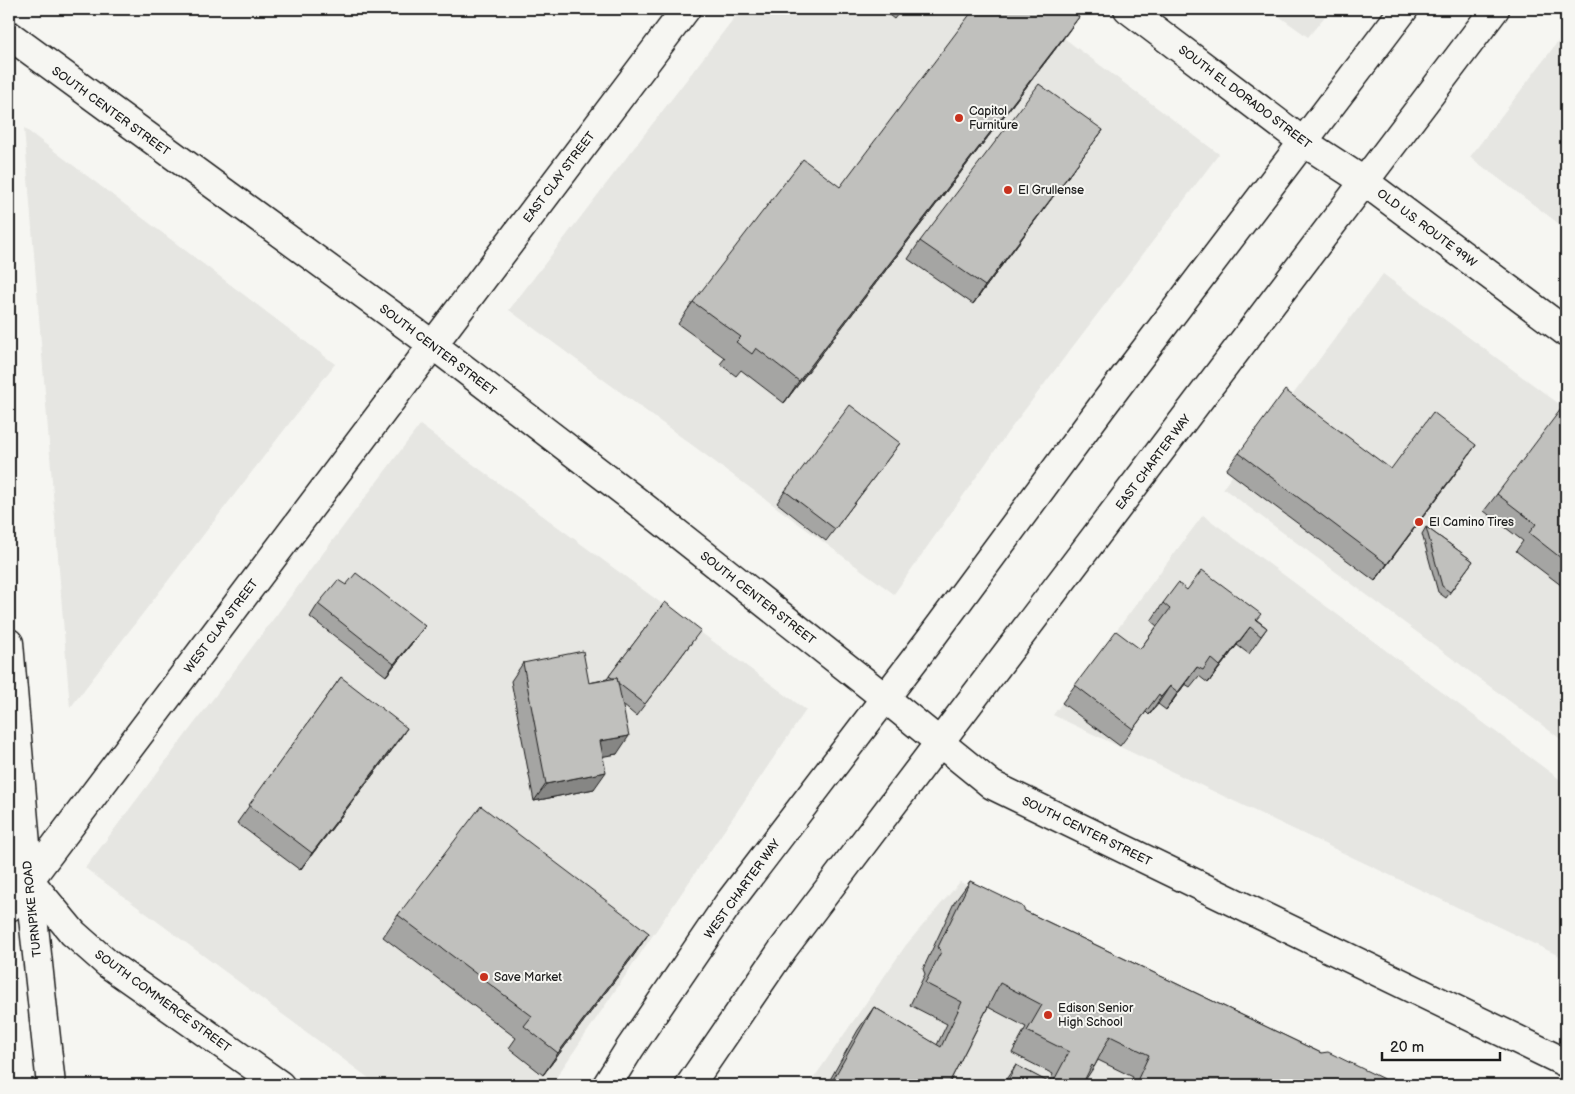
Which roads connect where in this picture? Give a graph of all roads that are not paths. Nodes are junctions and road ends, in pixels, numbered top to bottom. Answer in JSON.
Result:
{"nodes":[{"id":1,"x":686,"y":9,"type":"edge"},
{"id":2,"x":1128,"y":9,"type":"edge"},
{"id":3,"x":1404,"y":9,"type":"edge"},
{"id":4,"x":1495,"y":9,"type":"edge"},
{"id":5,"x":9,"y":36,"type":"edge"},
{"id":6,"x":1302,"y":141,"type":"junction"},
{"id":7,"x":1365,"y":182,"type":"junction"},
{"id":8,"x":1566,"y":332,"type":"edge"},
{"id":9,"x":432,"y":345,"type":"junction"},
{"id":10,"x":9,"y":643,"type":"edge"},
{"id":11,"x":885,"y":698,"type":"junction"},
{"id":12,"x":940,"y":743,"type":"junction"},
{"id":13,"x":19,"y":875,"type":"edge"},
{"id":14,"x":9,"y":907,"type":"edge"},
{"id":15,"x":1566,"y":1063,"type":"edge"},
{"id":16,"x":51,"y":1085,"type":"edge"},
{"id":17,"x":280,"y":1085,"type":"edge"},
{"id":18,"x":607,"y":1085,"type":"edge"},
{"id":19,"x":690,"y":1085,"type":"edge"}],
"edges":[{"from":1,"to":9,"type":"main road","name":"EAST CLAY STREET"},
{"from":2,"to":6,"type":"main road","name":"SOUTH EL DORADO STREET"},
{"from":3,"to":6,"type":"main road"},
{"from":4,"to":7,"type":"main road","name":"OLD U.S. ROUTE 99W"},
{"from":5,"to":9,"type":"main road","name":"SOUTH CENTER STREET"},
{"from":6,"to":7,"type":"main road","name":"SOUTH EL DORADO STREET"},
{"from":6,"to":11,"type":"main road"},
{"from":7,"to":8,"type":"main road","name":"OLD U.S. ROUTE 99W"},
{"from":7,"to":12,"type":"main road","name":"EAST CHARTER WAY"},
{"from":9,"to":11,"type":"main road","name":"SOUTH CENTER STREET"},
{"from":9,"to":13,"type":"main road","name":"WEST CLAY STREET"},
{"from":10,"to":13,"type":"main road","name":"TURNPIKE ROAD"},
{"from":11,"to":12,"type":"main road","name":"SOUTH CENTER STREET"},
{"from":11,"to":18,"type":"main road","name":"WEST CHARTER WAY"},
{"from":12,"to":15,"type":"main road","name":"SOUTH CENTER STREET"},
{"from":12,"to":19,"type":"main road"},
{"from":13,"to":14,"type":"main road","name":"WEST CLAY STREET"},
{"from":13,"to":16,"type":"main road","name":"TURNPIKE ROAD"},
{"from":13,"to":17,"type":"main road","name":"SOUTH COMMERCE STREET"}]}
